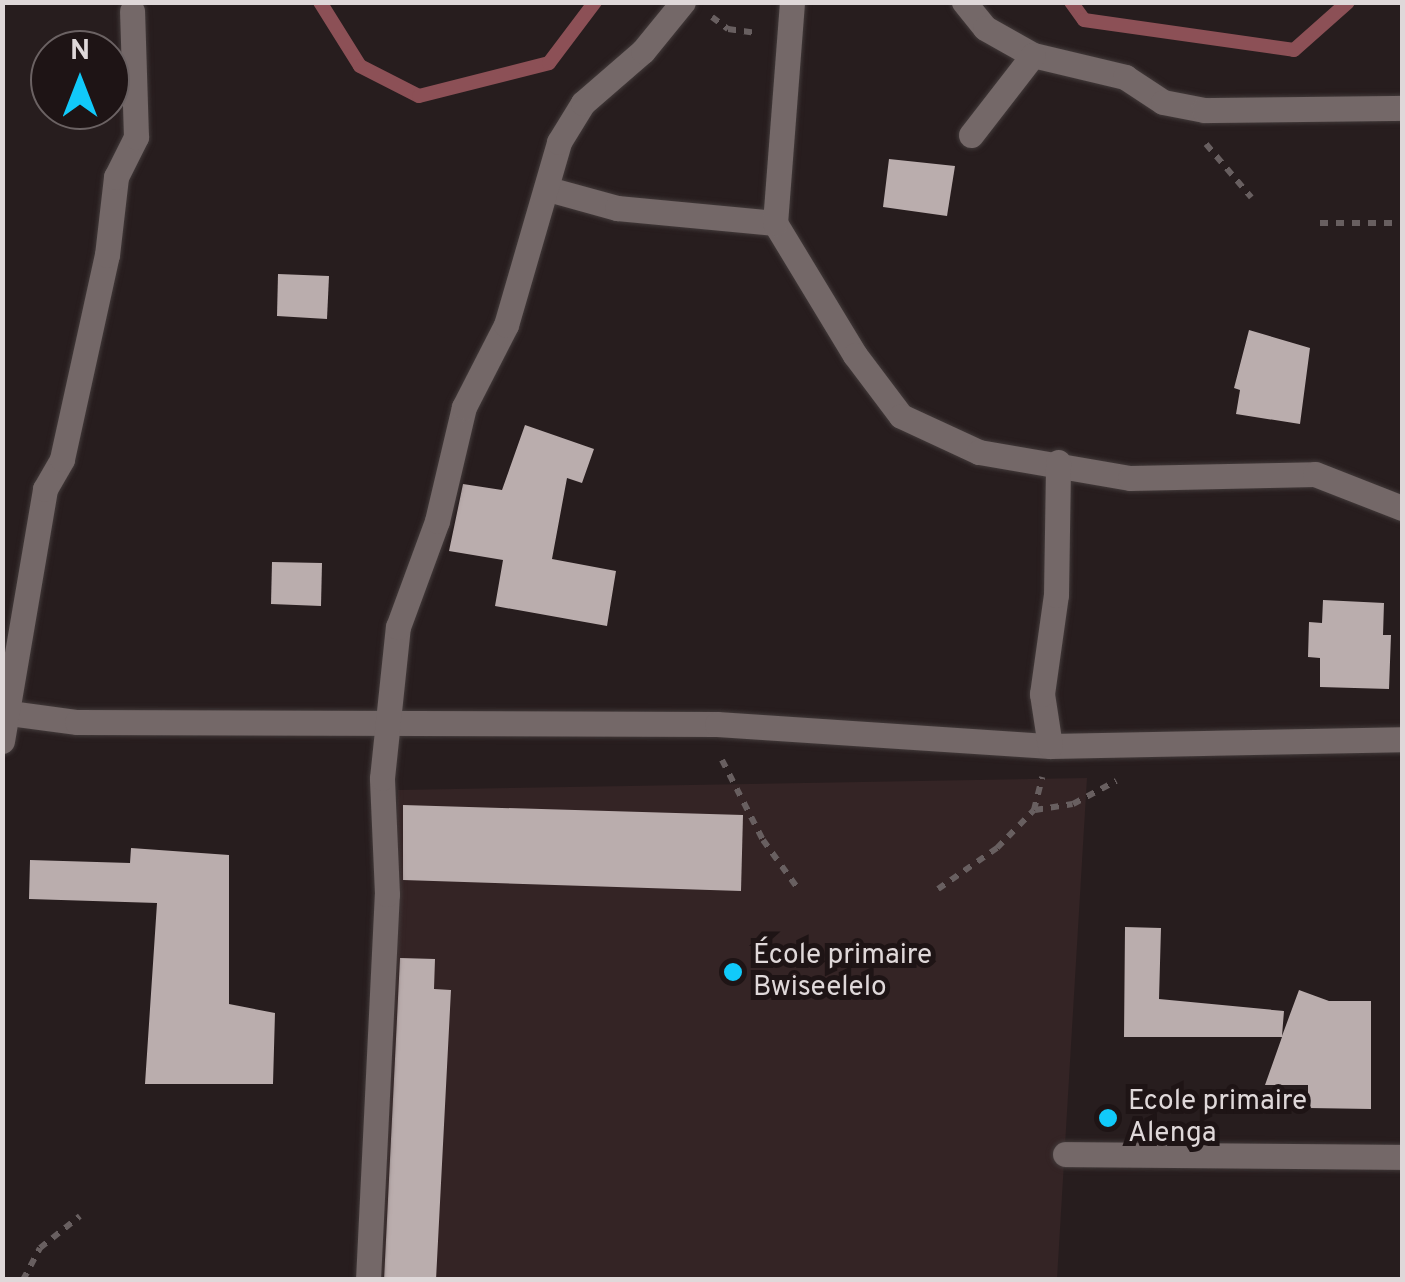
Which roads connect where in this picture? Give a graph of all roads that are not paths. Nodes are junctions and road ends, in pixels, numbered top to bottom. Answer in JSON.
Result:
{"nodes":[{"id":1,"x":792,"y":2,"type":"edge"},
{"id":2,"x":964,"y":2,"type":"edge"},
{"id":3,"x":694,"y":7,"type":"edge"},
{"id":4,"x":132,"y":10,"type":"dead end"},
{"id":5,"x":1032,"y":54,"type":"junction"},
{"id":6,"x":1402,"y":108,"type":"edge"},
{"id":7,"x":971,"y":135,"type":"dead end"},
{"id":8,"x":548,"y":188,"type":"junction"},
{"id":9,"x":775,"y":223,"type":"junction"},
{"id":10,"x":1058,"y":462,"type":"junction"},
{"id":11,"x":1402,"y":508,"type":"edge"},
{"id":12,"x":4,"y":712,"type":"edge"},
{"id":13,"x":385,"y":719,"type":"junction"},
{"id":14,"x":1402,"y":739,"type":"edge"},
{"id":15,"x":2,"y":741,"type":"edge"},
{"id":16,"x":1050,"y":746,"type":"junction"},
{"id":17,"x":1065,"y":1154,"type":"dead end"},
{"id":18,"x":1402,"y":1157,"type":"edge"},
{"id":19,"x":368,"y":1280,"type":"edge"}],
"edges":[{"from":1,"to":9,"type":"street"},
{"from":2,"to":5,"type":"street"},
{"from":3,"to":8,"type":"street"},
{"from":4,"to":12,"type":"street"},
{"from":5,"to":6,"type":"street"},
{"from":5,"to":7,"type":"street"},
{"from":8,"to":9,"type":"street"},
{"from":8,"to":13,"type":"street"},
{"from":9,"to":10,"type":"street"},
{"from":10,"to":11,"type":"street"},
{"from":10,"to":16,"type":"street"},
{"from":12,"to":13,"type":"street"},
{"from":12,"to":15,"type":"street"},
{"from":13,"to":16,"type":"street"},
{"from":13,"to":19,"type":"street"},
{"from":14,"to":16,"type":"street"},
{"from":17,"to":18,"type":"street"}]}
